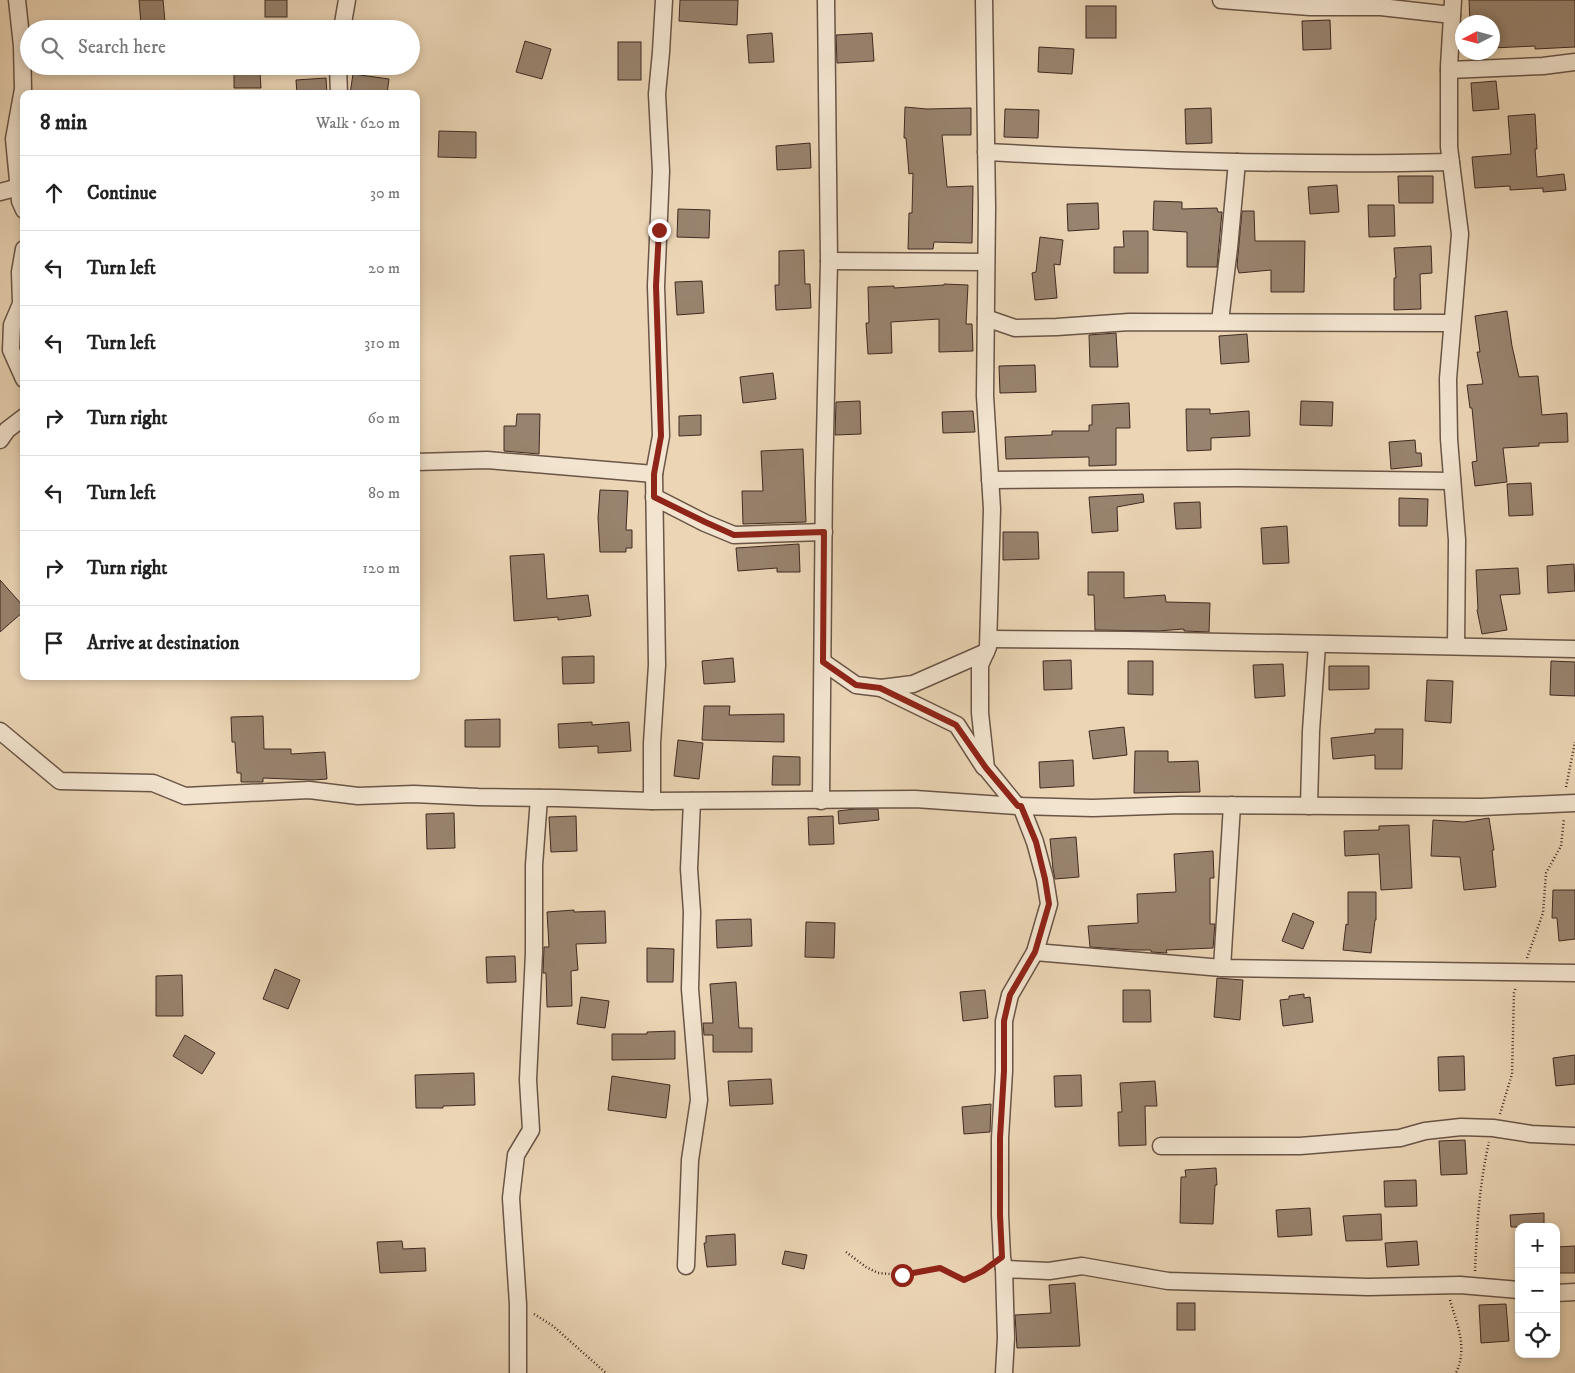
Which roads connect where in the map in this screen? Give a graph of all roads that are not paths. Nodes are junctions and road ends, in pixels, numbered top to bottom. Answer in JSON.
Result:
{"nodes":[{"id":1,"x":17,"y":0,"type":"edge"},
{"id":2,"x":347,"y":0,"type":"edge"},
{"id":3,"x":664,"y":0,"type":"edge"},
{"id":4,"x":826,"y":0,"type":"edge"},
{"id":5,"x":984,"y":0,"type":"edge"},
{"id":6,"x":1221,"y":0,"type":"edge"},
{"id":7,"x":1452,"y":8,"type":"edge"},
{"id":8,"x":344,"y":20,"type":"edge"},
{"id":9,"x":20,"y":28,"type":"edge"},
{"id":10,"x":1575,"y":62,"type":"edge"},
{"id":11,"x":1449,"y":70,"type":"junction"},
{"id":12,"x":23,"y":75,"type":"edge"},
{"id":13,"x":338,"y":75,"type":"edge"},
{"id":14,"x":24,"y":90,"type":"edge"},
{"id":15,"x":339,"y":90,"type":"edge"},
{"id":16,"x":20,"y":110,"type":"edge"},
{"id":17,"x":986,"y":152,"type":"junction"},
{"id":18,"x":1237,"y":162,"type":"junction"},
{"id":19,"x":1451,"y":162,"type":"junction"},
{"id":20,"x":19,"y":187,"type":"junction"},
{"id":21,"x":0,"y":192,"type":"edge"},
{"id":22,"x":20,"y":201,"type":"edge"},
{"id":23,"x":829,"y":261,"type":"junction"},
{"id":24,"x":986,"y":262,"type":"junction"},
{"id":25,"x":20,"y":308,"type":"edge"},
{"id":26,"x":986,"y":318,"type":"junction"},
{"id":27,"x":1220,"y":321,"type":"junction"},
{"id":28,"x":1452,"y":323,"type":"junction"},
{"id":29,"x":20,"y":370,"type":"edge"},
{"id":30,"x":20,"y":420,"type":"edge"},
{"id":31,"x":0,"y":440,"type":"edge"},
{"id":32,"x":420,"y":462,"type":"edge"},
{"id":33,"x":654,"y":474,"type":"junction"},
{"id":34,"x":990,"y":480,"type":"junction"},
{"id":35,"x":1452,"y":480,"type":"junction"},
{"id":36,"x":654,"y":497,"type":"junction"},
{"id":37,"x":824,"y":532,"type":"junction"},
{"id":38,"x":1317,"y":645,"type":"junction"},
{"id":39,"x":987,"y":646,"type":"junction"},
{"id":40,"x":1456,"y":646,"type":"junction"},
{"id":41,"x":1575,"y":649,"type":"edge"},
{"id":42,"x":823,"y":662,"type":"junction"},
{"id":43,"x":880,"y":688,"type":"junction"},
{"id":44,"x":0,"y":731,"type":"edge"},
{"id":45,"x":986,"y":768,"type":"junction"},
{"id":46,"x":539,"y":798,"type":"junction"},
{"id":47,"x":652,"y":801,"type":"junction"},
{"id":48,"x":692,"y":801,"type":"junction"},
{"id":49,"x":821,"y":801,"type":"junction"},
{"id":50,"x":1571,"y":803,"type":"edge"},
{"id":51,"x":1232,"y":805,"type":"junction"},
{"id":52,"x":1019,"y":806,"type":"junction"},
{"id":53,"x":1309,"y":806,"type":"junction"},
{"id":54,"x":1035,"y":952,"type":"junction"},
{"id":55,"x":1222,"y":968,"type":"junction"},
{"id":56,"x":1575,"y":973,"type":"edge"},
{"id":57,"x":1575,"y":1136,"type":"edge"},
{"id":58,"x":1161,"y":1146,"type":"dead end"},
{"id":59,"x":1003,"y":1263,"type":"junction"},
{"id":60,"x":686,"y":1266,"type":"dead end"},
{"id":61,"x":1515,"y":1290,"type":"edge"},
{"id":62,"x":1575,"y":1292,"type":"edge"},
{"id":63,"x":1560,"y":1293,"type":"edge"},
{"id":64,"x":518,"y":1373,"type":"edge"},
{"id":65,"x":1004,"y":1373,"type":"edge"}],
"edges":[{"from":1,"to":9,"type":"street"},
{"from":2,"to":8,"type":"street"},
{"from":3,"to":33,"type":"street"},
{"from":4,"to":23,"type":"street"},
{"from":5,"to":17,"type":"street"},
{"from":6,"to":7,"type":"street"},
{"from":7,"to":11,"type":"street"},
{"from":10,"to":11,"type":"street"},
{"from":11,"to":19,"type":"street"},
{"from":12,"to":14,"type":"street"},
{"from":13,"to":15,"type":"street"},
{"from":16,"to":20,"type":"street"},
{"from":17,"to":18,"type":"street"},
{"from":17,"to":24,"type":"street"},
{"from":18,"to":19,"type":"street"},
{"from":18,"to":27,"type":"street"},
{"from":19,"to":28,"type":"street"},
{"from":20,"to":21,"type":"street"},
{"from":20,"to":22,"type":"street"},
{"from":23,"to":24,"type":"street"},
{"from":23,"to":37,"type":"street"},
{"from":24,"to":26,"type":"street"},
{"from":25,"to":29,"type":"street"},
{"from":26,"to":27,"type":"street"},
{"from":26,"to":34,"type":"street"},
{"from":27,"to":28,"type":"street"},
{"from":28,"to":35,"type":"street"},
{"from":30,"to":31,"type":"street"},
{"from":32,"to":33,"type":"street"},
{"from":33,"to":36,"type":"street"},
{"from":34,"to":35,"type":"street"},
{"from":34,"to":39,"type":"street"},
{"from":35,"to":40,"type":"street"},
{"from":36,"to":37,"type":"street"},
{"from":36,"to":47,"type":"street"},
{"from":37,"to":42,"type":"street"},
{"from":38,"to":39,"type":"street"},
{"from":38,"to":40,"type":"street"},
{"from":38,"to":53,"type":"street"},
{"from":39,"to":43,"type":"street"},
{"from":39,"to":45,"type":"street"},
{"from":40,"to":41,"type":"street"},
{"from":42,"to":43,"type":"street"},
{"from":42,"to":49,"type":"street"},
{"from":43,"to":45,"type":"street"},
{"from":44,"to":46,"type":"street"},
{"from":45,"to":52,"type":"street"},
{"from":46,"to":47,"type":"street"},
{"from":46,"to":64,"type":"street"},
{"from":47,"to":48,"type":"street"},
{"from":48,"to":49,"type":"street"},
{"from":48,"to":60,"type":"street"},
{"from":49,"to":52,"type":"street"},
{"from":50,"to":53,"type":"street"},
{"from":51,"to":52,"type":"street"},
{"from":51,"to":53,"type":"street"},
{"from":51,"to":55,"type":"street"},
{"from":52,"to":54,"type":"street"},
{"from":54,"to":55,"type":"street"},
{"from":54,"to":59,"type":"street"},
{"from":55,"to":56,"type":"street"},
{"from":57,"to":58,"type":"street"},
{"from":59,"to":61,"type":"street"},
{"from":59,"to":65,"type":"street"},
{"from":62,"to":63,"type":"street"}]}
